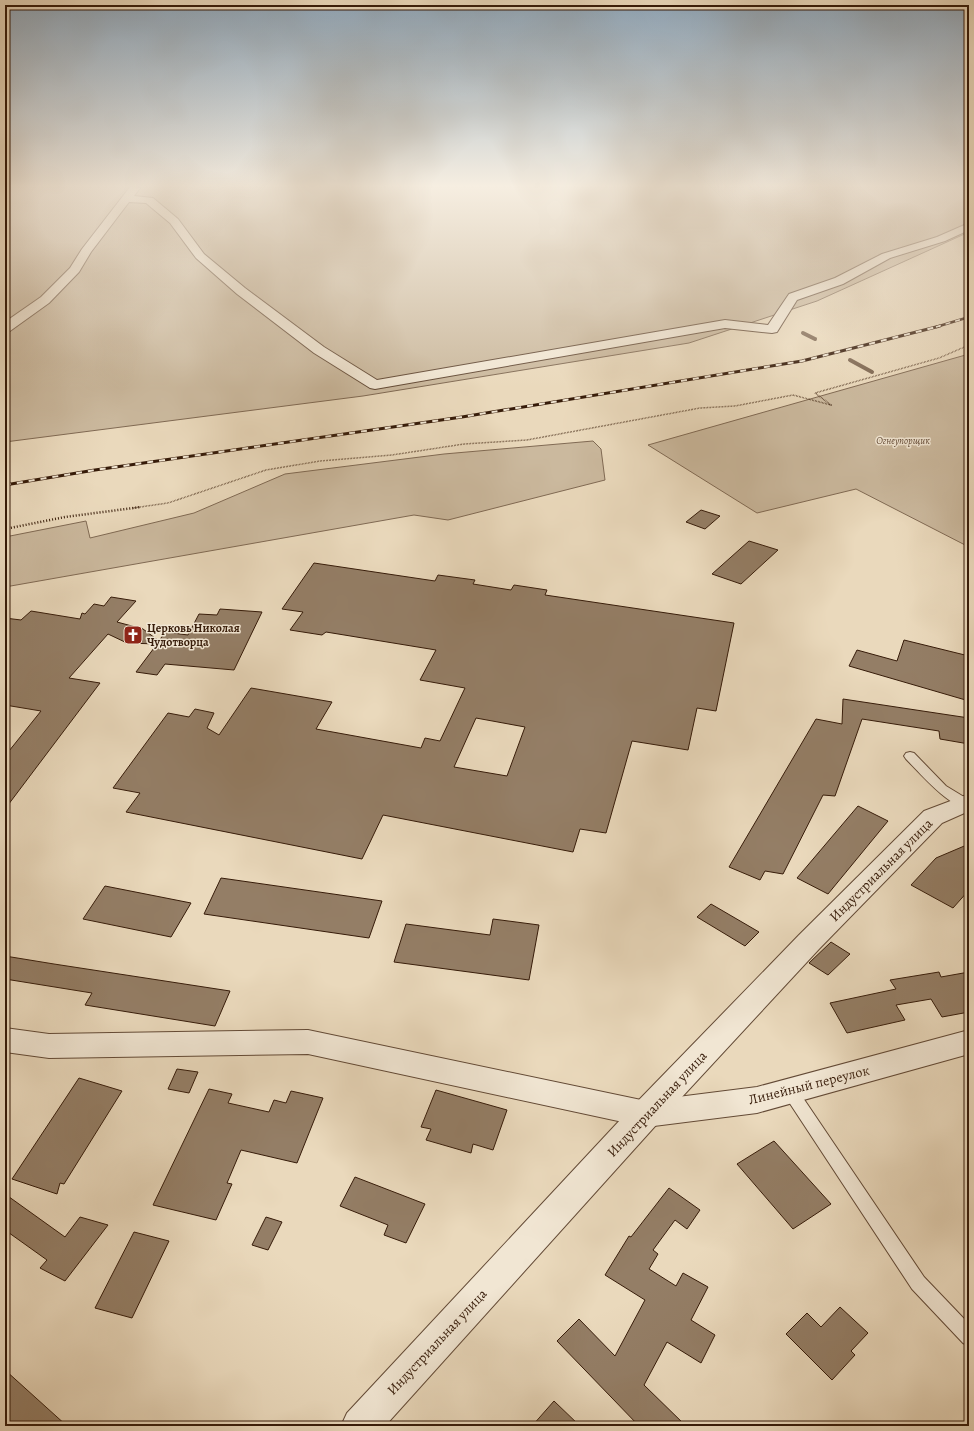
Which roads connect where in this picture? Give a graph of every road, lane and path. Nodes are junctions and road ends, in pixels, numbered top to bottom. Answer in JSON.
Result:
{"nodes":[{"id":1,"x":84,"y":254,"type":"edge"},
{"id":2,"x":198,"y":254,"type":"edge"},
{"id":3,"x":893,"y":254,"type":"edge"},
{"id":4,"x":5,"y":328,"type":"edge"},
{"id":5,"x":969,"y":345,"type":"edge"},
{"id":6,"x":5,"y":529,"type":"edge"},
{"id":7,"x":910,"y":756,"type":"dead end"},
{"id":8,"x":968,"y":803,"type":"edge"},
{"id":9,"x":5,"y":1040,"type":"edge"},
{"id":10,"x":969,"y":1042,"type":"edge"},
{"id":11,"x":790,"y":1091,"type":"junction"},
{"id":12,"x":646,"y":1114,"type":"junction"},
{"id":13,"x":969,"y":1337,"type":"edge"},
{"id":14,"x":360,"y":1426,"type":"edge"}],
"edges":[{"from":1,"to":4,"type":"street"},
{"from":2,"to":3,"type":"street"},
{"from":5,"to":6,"type":"path"},
{"from":7,"to":8,"type":"lane"},
{"from":8,"to":12,"type":"street","name":"Индустриальная улица"},
{"from":9,"to":12,"type":"street","name":"Линейный переулок"},
{"from":10,"to":11,"type":"street","name":"Линейный переулок"},
{"from":11,"to":12,"type":"street","name":"Линейный переулок"},
{"from":11,"to":13,"type":"lane"},
{"from":12,"to":14,"type":"street","name":"Индустриальная улица"}]}
